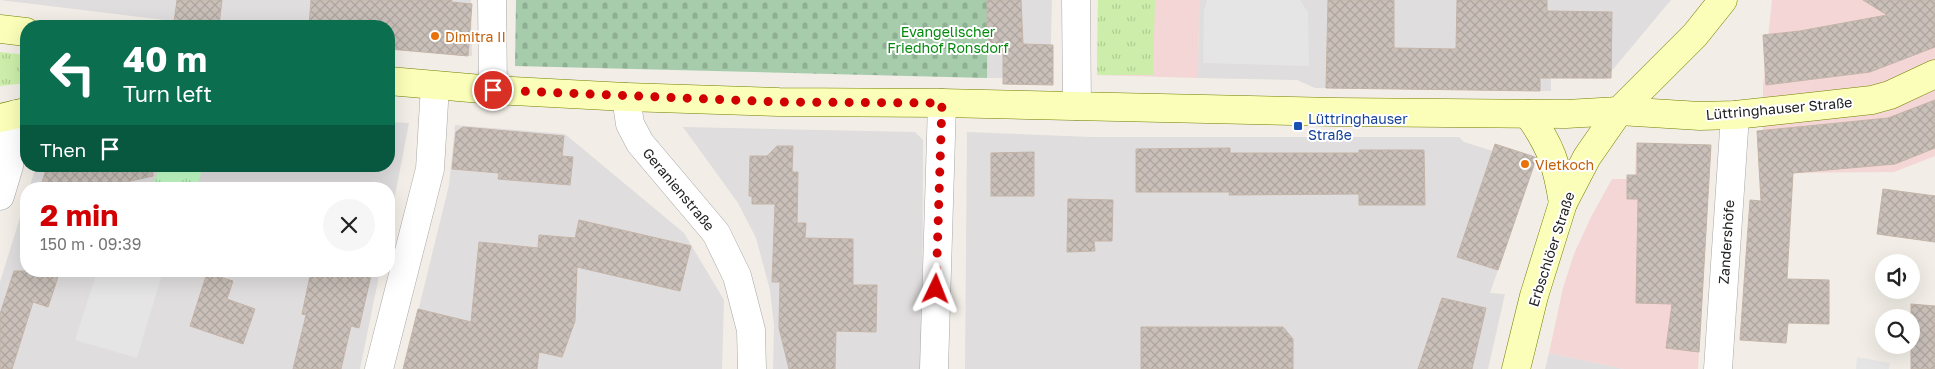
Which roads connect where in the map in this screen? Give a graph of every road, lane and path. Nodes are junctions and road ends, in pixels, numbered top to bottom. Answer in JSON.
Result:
{"nodes":[{"id":1,"x":492,"y":0,"type":"edge"},
{"id":2,"x":1076,"y":0,"type":"edge"},
{"id":3,"x":1723,"y":0,"type":"edge"},
{"id":4,"x":0,"y":28,"type":"edge"},
{"id":5,"x":20,"y":31,"type":"edge"},
{"id":6,"x":1935,"y":74,"type":"edge"},
{"id":7,"x":395,"y":82,"type":"edge"},
{"id":8,"x":435,"y":86,"type":"junction"},
{"id":9,"x":493,"y":90,"type":"junction"},
{"id":10,"x":626,"y":97,"type":"junction"},
{"id":11,"x":942,"y":103,"type":"junction"},
{"id":12,"x":1076,"y":106,"type":"junction"},
{"id":13,"x":1619,"y":111,"type":"junction"},
{"id":14,"x":1528,"y":114,"type":"junction"},
{"id":15,"x":1735,"y":114,"type":"junction"},
{"id":16,"x":14,"y":115,"type":"edge"},
{"id":17,"x":0,"y":196,"type":"edge"},
{"id":18,"x":1563,"y":203,"type":"junction"},
{"id":19,"x":1718,"y":363,"type":"edge"},
{"id":20,"x":379,"y":369,"type":"edge"},
{"id":21,"x":752,"y":369,"type":"edge"},
{"id":22,"x":934,"y":369,"type":"edge"},
{"id":23,"x":1516,"y":369,"type":"edge"}],
"edges":[{"from":1,"to":9,"type":"street"},
{"from":2,"to":12,"type":"street"},
{"from":3,"to":13,"type":"main road","name":"Erbschlöer Straße"},
{"from":4,"to":5,"type":"main road"},
{"from":6,"to":15,"type":"main road","name":"Lüttringhauser Straße"},
{"from":7,"to":8,"type":"main road","name":"Lüttringhauser Straße"},
{"from":8,"to":9,"type":"main road","name":"Lüttringhauser Straße"},
{"from":8,"to":20,"type":"street"},
{"from":9,"to":10,"type":"main road","name":"Lüttringhauser Straße"},
{"from":10,"to":11,"type":"main road","name":"Lüttringhauser Straße"},
{"from":10,"to":21,"type":"street","name":"Geranienstraße"},
{"from":11,"to":12,"type":"main road","name":"Lüttringhauser Straße"},
{"from":11,"to":22,"type":"street"},
{"from":12,"to":14,"type":"main road","name":"Lüttringhauser Straße"},
{"from":13,"to":14,"type":"main road","name":"Lüttringhauser Straße"},
{"from":13,"to":15,"type":"main road","name":"Lüttringhauser Straße"},
{"from":13,"to":18,"type":"main road","name":"Erbschlöer Straße"},
{"from":14,"to":18,"type":"main road"},
{"from":15,"to":19,"type":"street","name":"Zandershöfe"},
{"from":16,"to":17,"type":"street"},
{"from":18,"to":23,"type":"main road","name":"Erbschlöer Straße"}]}
